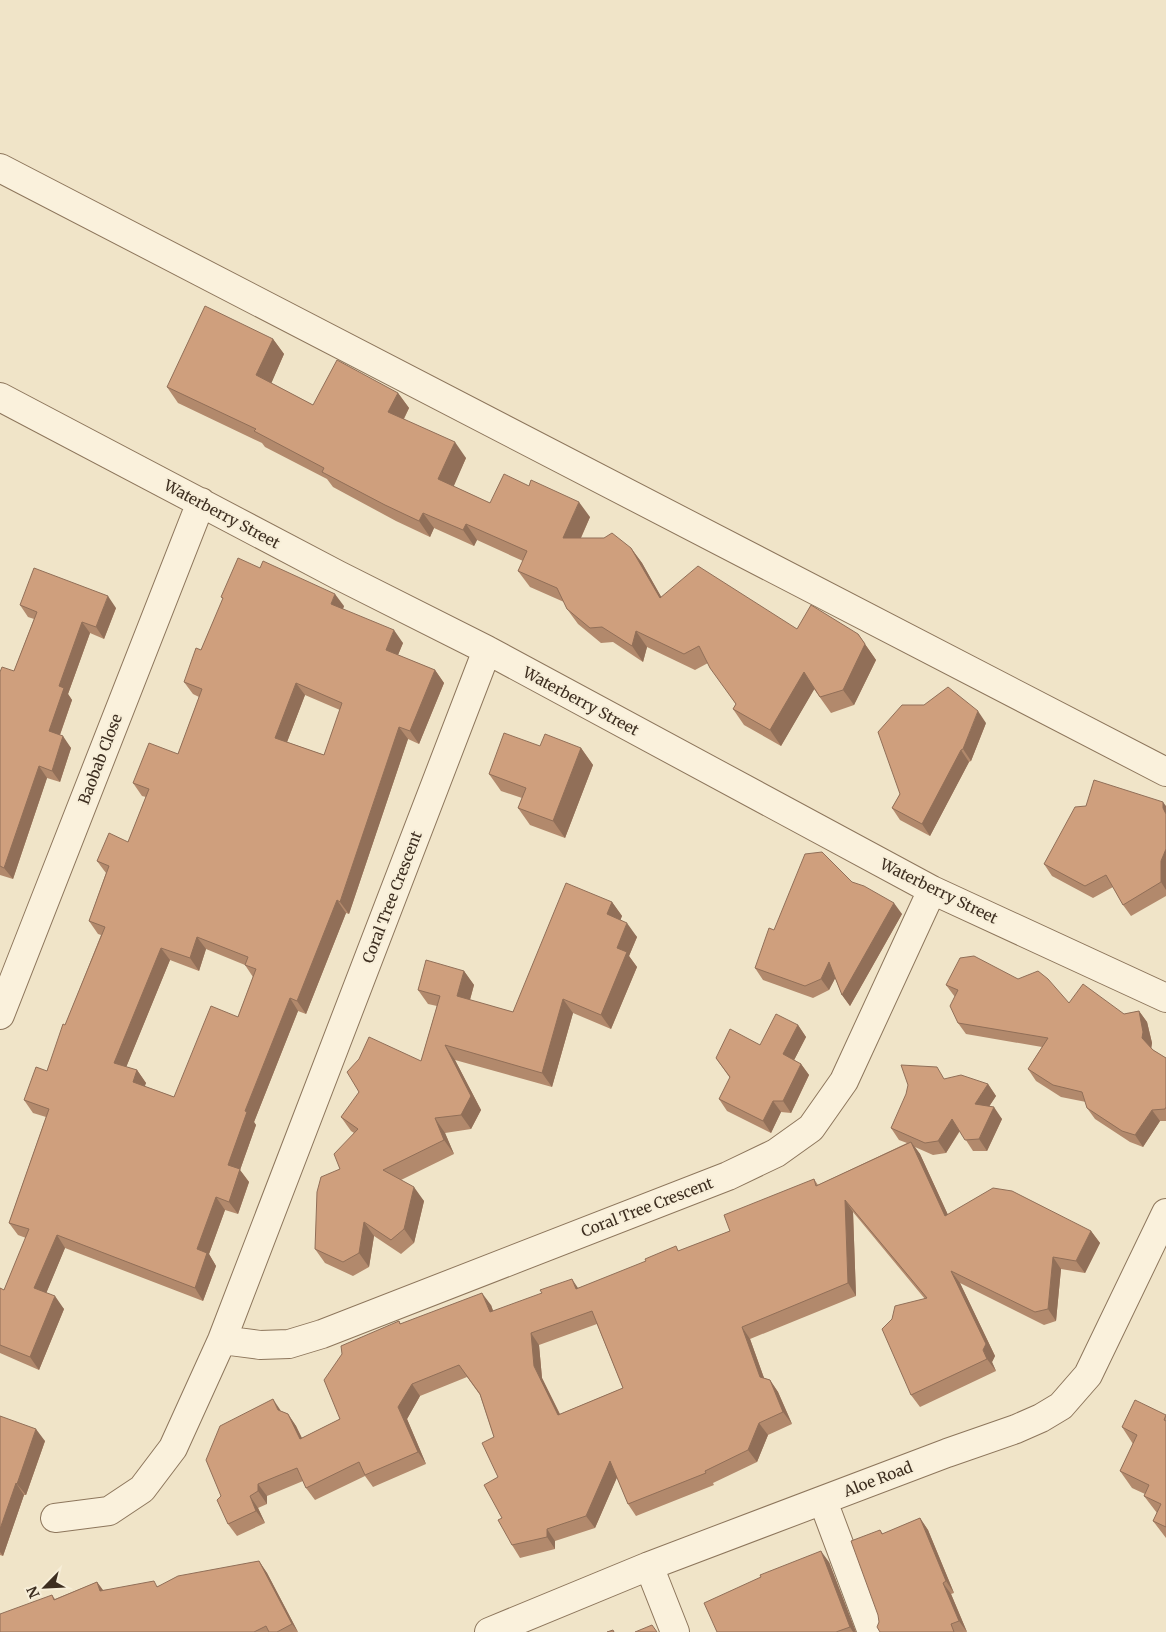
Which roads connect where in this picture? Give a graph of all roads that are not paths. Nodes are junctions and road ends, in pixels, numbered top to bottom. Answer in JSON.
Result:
{"nodes":[{"id":1,"x":0,"y":168,"type":"edge"},
{"id":2,"x":0,"y":397,"type":"edge"},
{"id":3,"x":201,"y":502,"type":"junction"},
{"id":4,"x":488,"y":650,"type":"junction"},
{"id":5,"x":1166,"y":772,"type":"edge"},
{"id":6,"x":932,"y":890,"type":"junction"},
{"id":7,"x":1166,"y":998,"type":"edge"},
{"id":8,"x":0,"y":1015,"type":"edge"},
{"id":9,"x":1166,"y":1213,"type":"edge"},
{"id":10,"x":222,"y":1340,"type":"junction"},
{"id":11,"x":823,"y":1501,"type":"junction"},
{"id":12,"x":55,"y":1518,"type":"dead end"},
{"id":13,"x":649,"y":1566,"type":"junction"},
{"id":14,"x":489,"y":1632,"type":"edge"},
{"id":15,"x":675,"y":1632,"type":"edge"},
{"id":16,"x":872,"y":1632,"type":"edge"}],
"edges":[{"from":1,"to":5,"type":"street"},
{"from":2,"to":3,"type":"street","name":"Waterberry Street"},
{"from":3,"to":4,"type":"street","name":"Waterberry Street"},
{"from":3,"to":8,"type":"street","name":"Baobab Close"},
{"from":4,"to":6,"type":"street","name":"Waterberry Street"},
{"from":4,"to":10,"type":"street","name":"Coral Tree Crescent"},
{"from":6,"to":7,"type":"street","name":"Waterberry Street"},
{"from":6,"to":10,"type":"street","name":"Coral Tree Crescent"},
{"from":9,"to":11,"type":"street","name":"Aloe Road"},
{"from":10,"to":12,"type":"street","name":"Coral Tree Crescent"},
{"from":11,"to":13,"type":"street","name":"Aloe Road"},
{"from":11,"to":16,"type":"street"},
{"from":13,"to":14,"type":"street","name":"Aloe Road"},
{"from":13,"to":15,"type":"street"}]}
